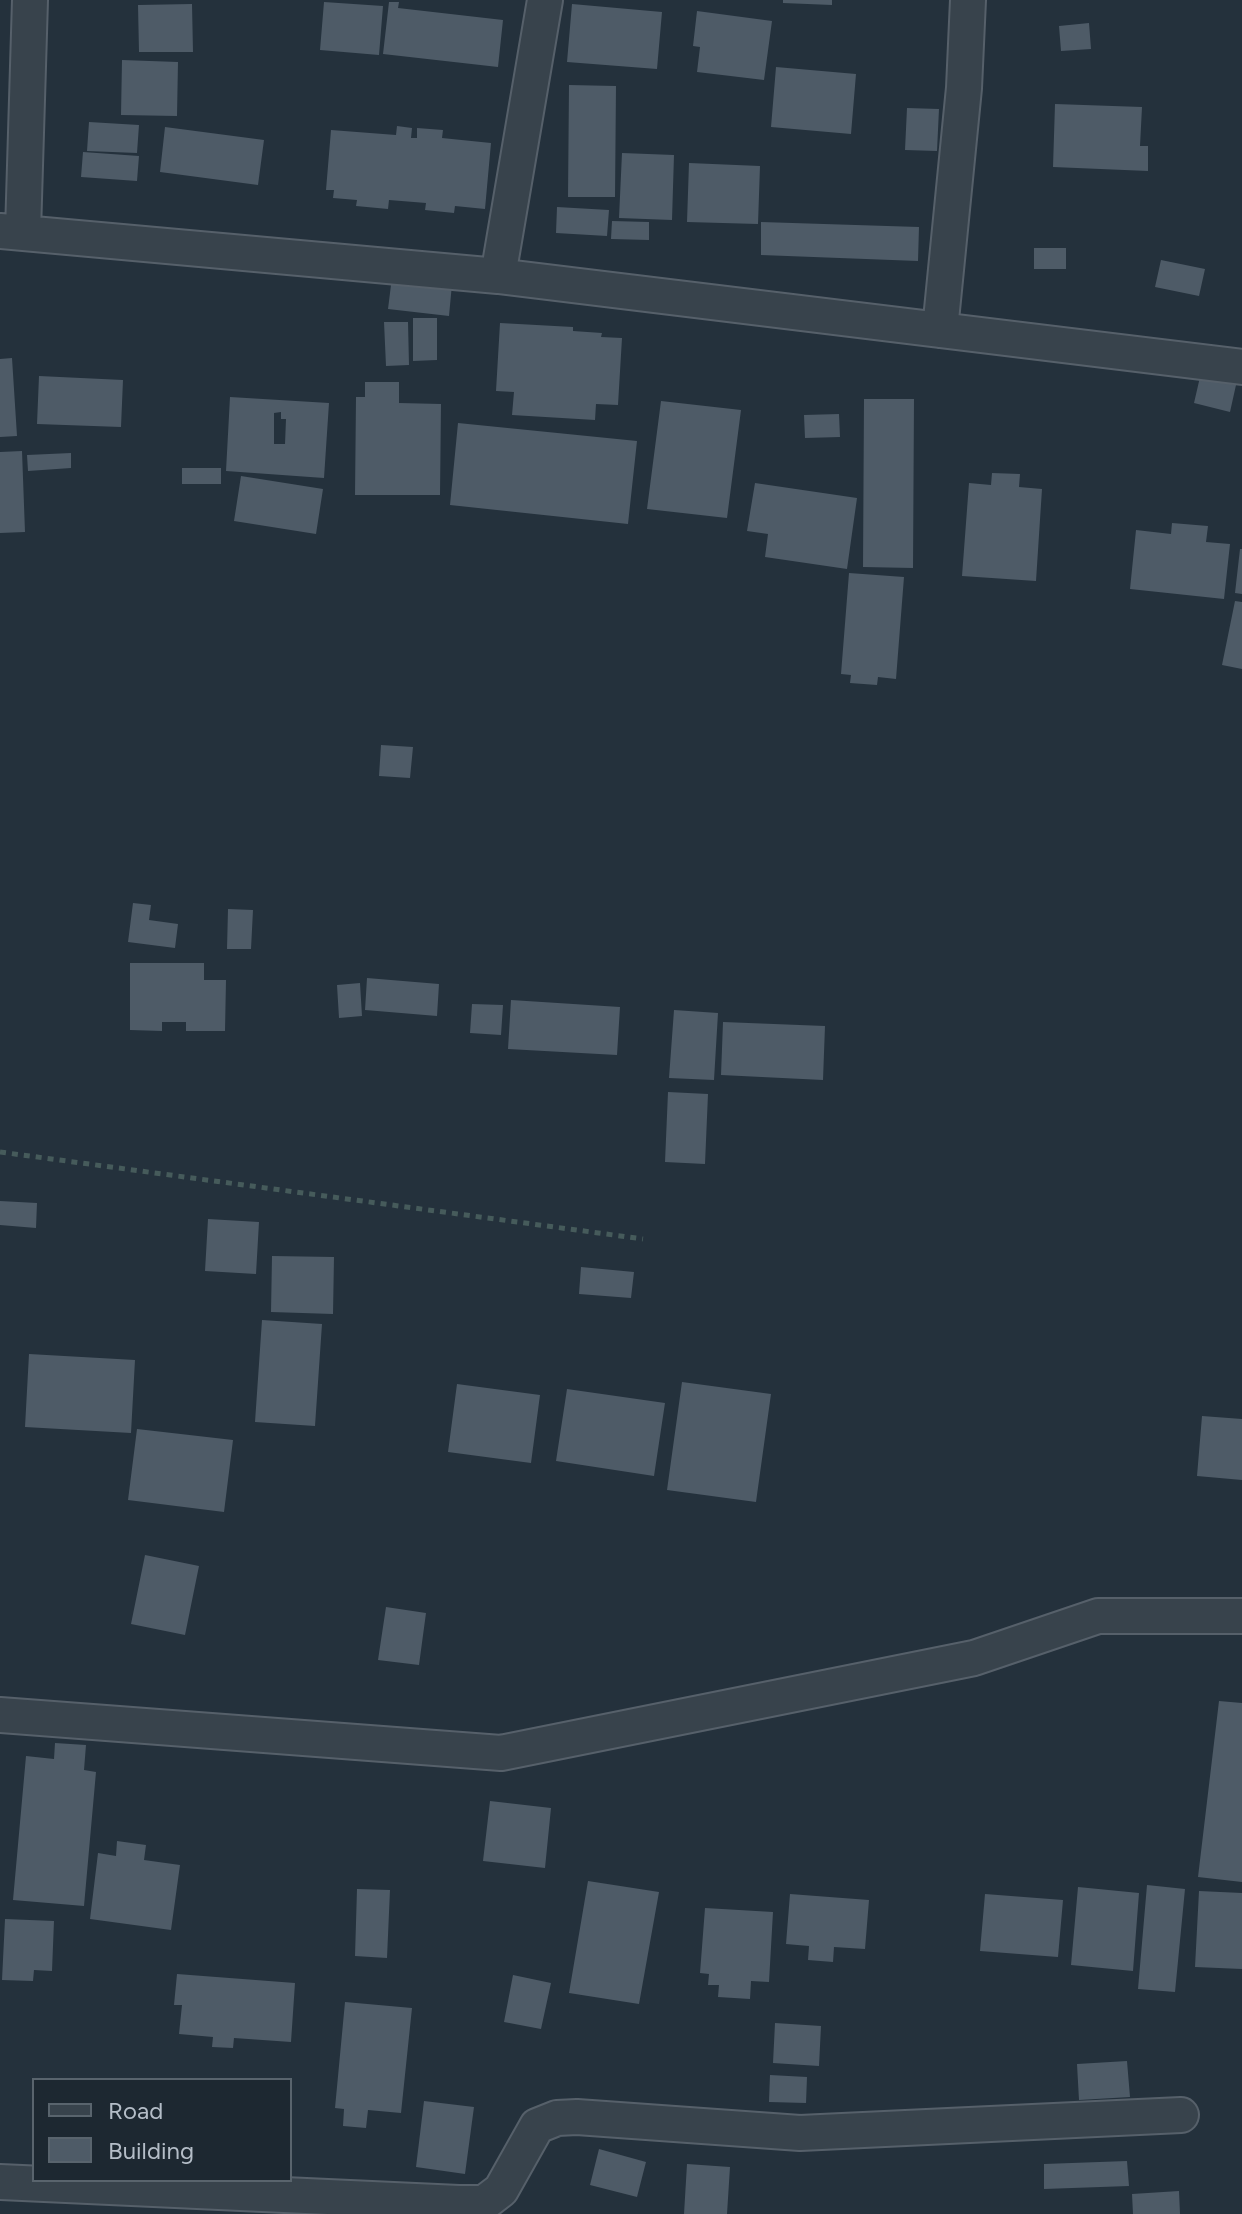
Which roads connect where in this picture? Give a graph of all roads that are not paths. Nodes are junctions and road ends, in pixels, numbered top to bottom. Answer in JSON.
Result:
{"nodes":[{"id":1,"x":30,"y":0,"type":"edge"},
{"id":2,"x":545,"y":0,"type":"edge"},
{"id":3,"x":968,"y":0,"type":"edge"},
{"id":4,"x":12,"y":231,"type":"edge"},
{"id":5,"x":498,"y":276,"type":"junction"},
{"id":6,"x":940,"y":330,"type":"junction"},
{"id":7,"x":1242,"y":367,"type":"edge"},
{"id":8,"x":1242,"y":1616,"type":"edge"},
{"id":9,"x":0,"y":1715,"type":"edge"},
{"id":10,"x":1181,"y":2115,"type":"dead end"},
{"id":11,"x":0,"y":2182,"type":"edge"}],
"edges":[{"from":1,"to":4,"type":"street"},
{"from":2,"to":5,"type":"street"},
{"from":3,"to":6,"type":"street"},
{"from":4,"to":5,"type":"street"},
{"from":5,"to":6,"type":"street"},
{"from":6,"to":7,"type":"street"},
{"from":8,"to":9,"type":"street"},
{"from":10,"to":11,"type":"street"}]}
